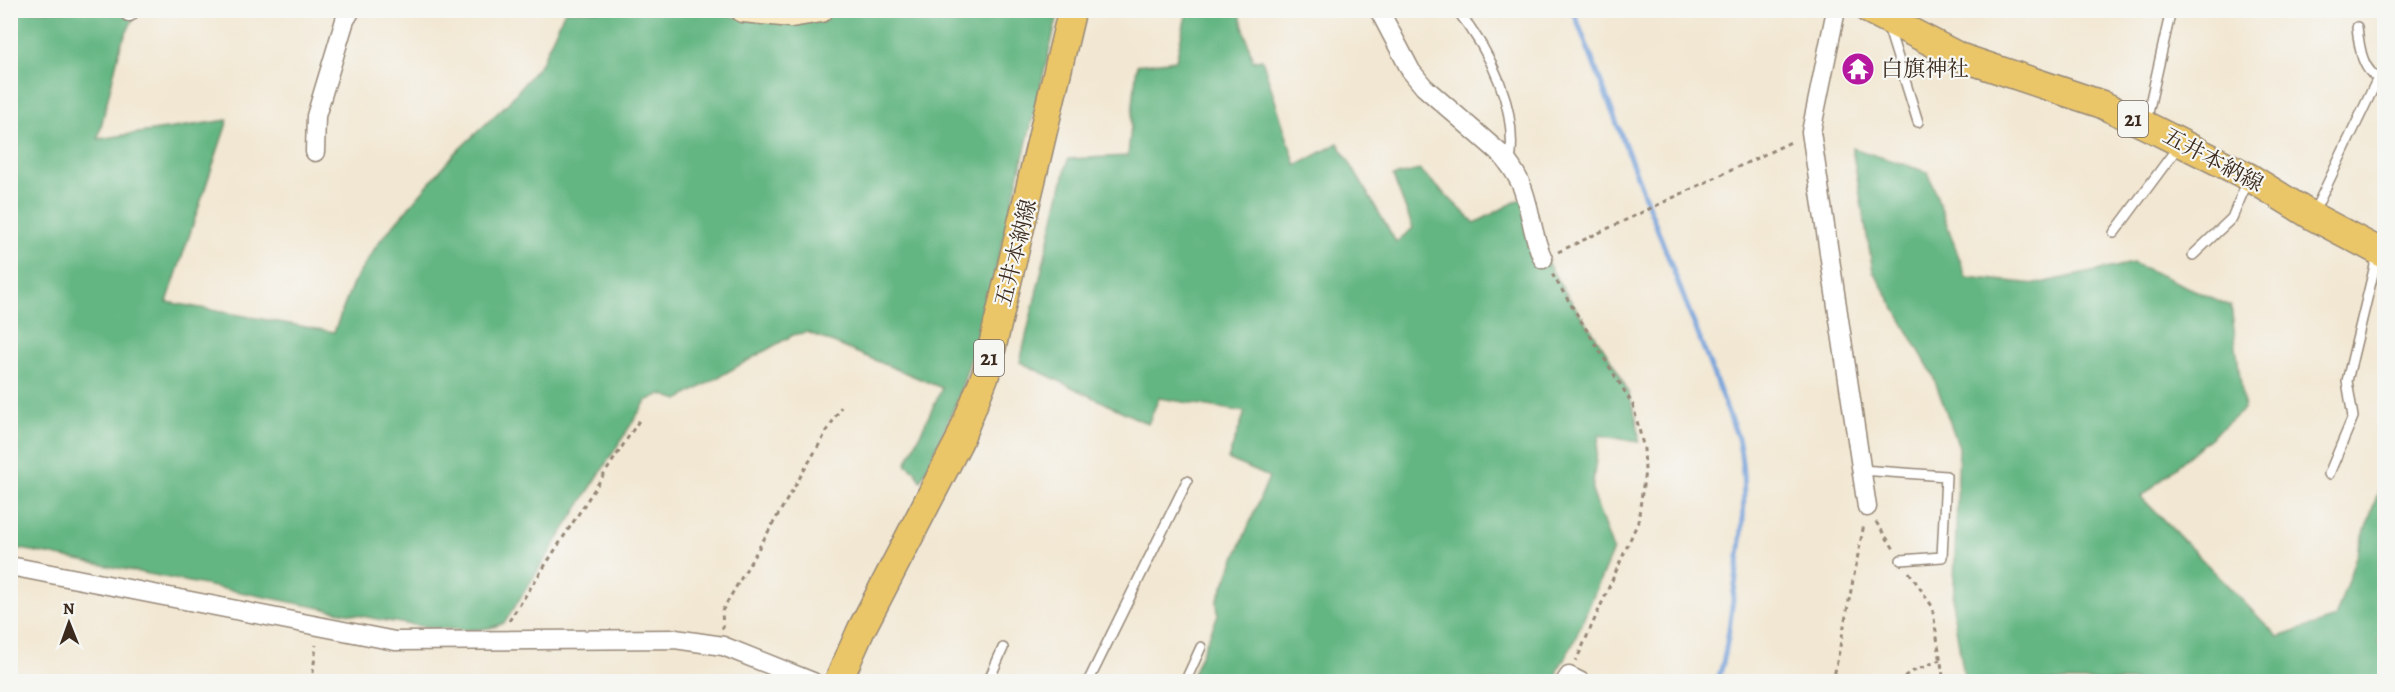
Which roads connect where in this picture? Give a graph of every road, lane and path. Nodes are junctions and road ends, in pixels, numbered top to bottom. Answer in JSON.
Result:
{"nodes":[{"id":1,"x":351,"y":10,"type":"edge"},
{"id":2,"x":743,"y":10,"type":"edge"},
{"id":3,"x":821,"y":10,"type":"edge"},
{"id":4,"x":1072,"y":10,"type":"edge"},
{"id":5,"x":1379,"y":10,"type":"edge"},
{"id":6,"x":1458,"y":10,"type":"edge"},
{"id":7,"x":1836,"y":10,"type":"edge"},
{"id":8,"x":2171,"y":10,"type":"edge"},
{"id":9,"x":1877,"y":14,"type":"edge"},
{"id":10,"x":2357,"y":27,"type":"dead end"},
{"id":11,"x":2381,"y":79,"type":"edge"},
{"id":12,"x":1918,"y":122,"type":"dead end"},
{"id":13,"x":2145,"y":125,"type":"junction"},
{"id":14,"x":1811,"y":132,"type":"junction"},
{"id":15,"x":2182,"y":142,"type":"junction"},
{"id":16,"x":315,"y":152,"type":"dead end"},
{"id":17,"x":1510,"y":165,"type":"junction"},
{"id":18,"x":2249,"y":177,"type":"junction"},
{"id":19,"x":2312,"y":216,"type":"junction"},
{"id":20,"x":2114,"y":233,"type":"dead end"},
{"id":21,"x":2381,"y":252,"type":"edge"},
{"id":22,"x":2193,"y":255,"type":"dead end"},
{"id":23,"x":1543,"y":259,"type":"junction"},
{"id":24,"x":841,"y":407,"type":"dead end"},
{"id":25,"x":640,"y":419,"type":"dead end"},
{"id":26,"x":1861,"y":471,"type":"junction"},
{"id":27,"x":2329,"y":474,"type":"dead end"},
{"id":28,"x":1187,"y":481,"type":"dead end"},
{"id":29,"x":1867,"y":507,"type":"junction"},
{"id":30,"x":1901,"y":560,"type":"junction"},
{"id":31,"x":10,"y":566,"type":"edge"},
{"id":32,"x":318,"y":625,"type":"junction"},
{"id":33,"x":497,"y":640,"type":"junction"},
{"id":34,"x":723,"y":646,"type":"junction"},
{"id":35,"x":1200,"y":647,"type":"dead end"},
{"id":36,"x":1003,"y":648,"type":"dead end"},
{"id":37,"x":1940,"y":660,"type":"junction"},
{"id":38,"x":1572,"y":680,"type":"edge"},
{"id":39,"x":312,"y":681,"type":"edge"},
{"id":40,"x":813,"y":681,"type":"edge"},
{"id":41,"x":838,"y":681,"type":"edge"},
{"id":42,"x":988,"y":681,"type":"edge"},
{"id":43,"x":1088,"y":681,"type":"edge"},
{"id":44,"x":1185,"y":681,"type":"edge"},
{"id":45,"x":1833,"y":681,"type":"edge"},
{"id":46,"x":1897,"y":681,"type":"edge"},
{"id":47,"x":1944,"y":681,"type":"edge"}],
"edges":[{"from":1,"to":16,"type":"street"},
{"from":2,"to":3,"type":"street"},
{"from":4,"to":41,"type":"main road","name":"五井本納線","number":"21"},
{"from":5,"to":17,"type":"street"},
{"from":6,"to":17,"type":"lane"},
{"from":7,"to":14,"type":"street"},
{"from":8,"to":13,"type":"lane"},
{"from":9,"to":12,"type":"lane"},
{"from":9,"to":13,"type":"main road","name":"五井本納線","number":"21"},
{"from":10,"to":11,"type":"lane"},
{"from":11,"to":19,"type":"lane"},
{"from":13,"to":15,"type":"main road","name":"五井本納線","number":"21"},
{"from":14,"to":23,"type":"path"},
{"from":14,"to":26,"type":"street"},
{"from":15,"to":18,"type":"main road","name":"五井本納線","number":"21"},
{"from":15,"to":20,"type":"lane"},
{"from":17,"to":23,"type":"street"},
{"from":18,"to":19,"type":"main road","name":"五井本納線","number":"21"},
{"from":18,"to":22,"type":"lane"},
{"from":19,"to":21,"type":"main road","name":"五井本納線","number":"21"},
{"from":21,"to":27,"type":"lane"},
{"from":23,"to":38,"type":"path"},
{"from":24,"to":34,"type":"path"},
{"from":25,"to":33,"type":"path"},
{"from":26,"to":29,"type":"street"},
{"from":26,"to":30,"type":"lane"},
{"from":28,"to":43,"type":"lane"},
{"from":29,"to":30,"type":"path"},
{"from":29,"to":45,"type":"path"},
{"from":30,"to":37,"type":"path"},
{"from":31,"to":32,"type":"street"},
{"from":32,"to":33,"type":"street"},
{"from":32,"to":39,"type":"path"},
{"from":33,"to":34,"type":"street"},
{"from":34,"to":40,"type":"street"},
{"from":35,"to":44,"type":"lane"},
{"from":36,"to":42,"type":"lane"},
{"from":37,"to":46,"type":"path"},
{"from":37,"to":47,"type":"path"}]}
